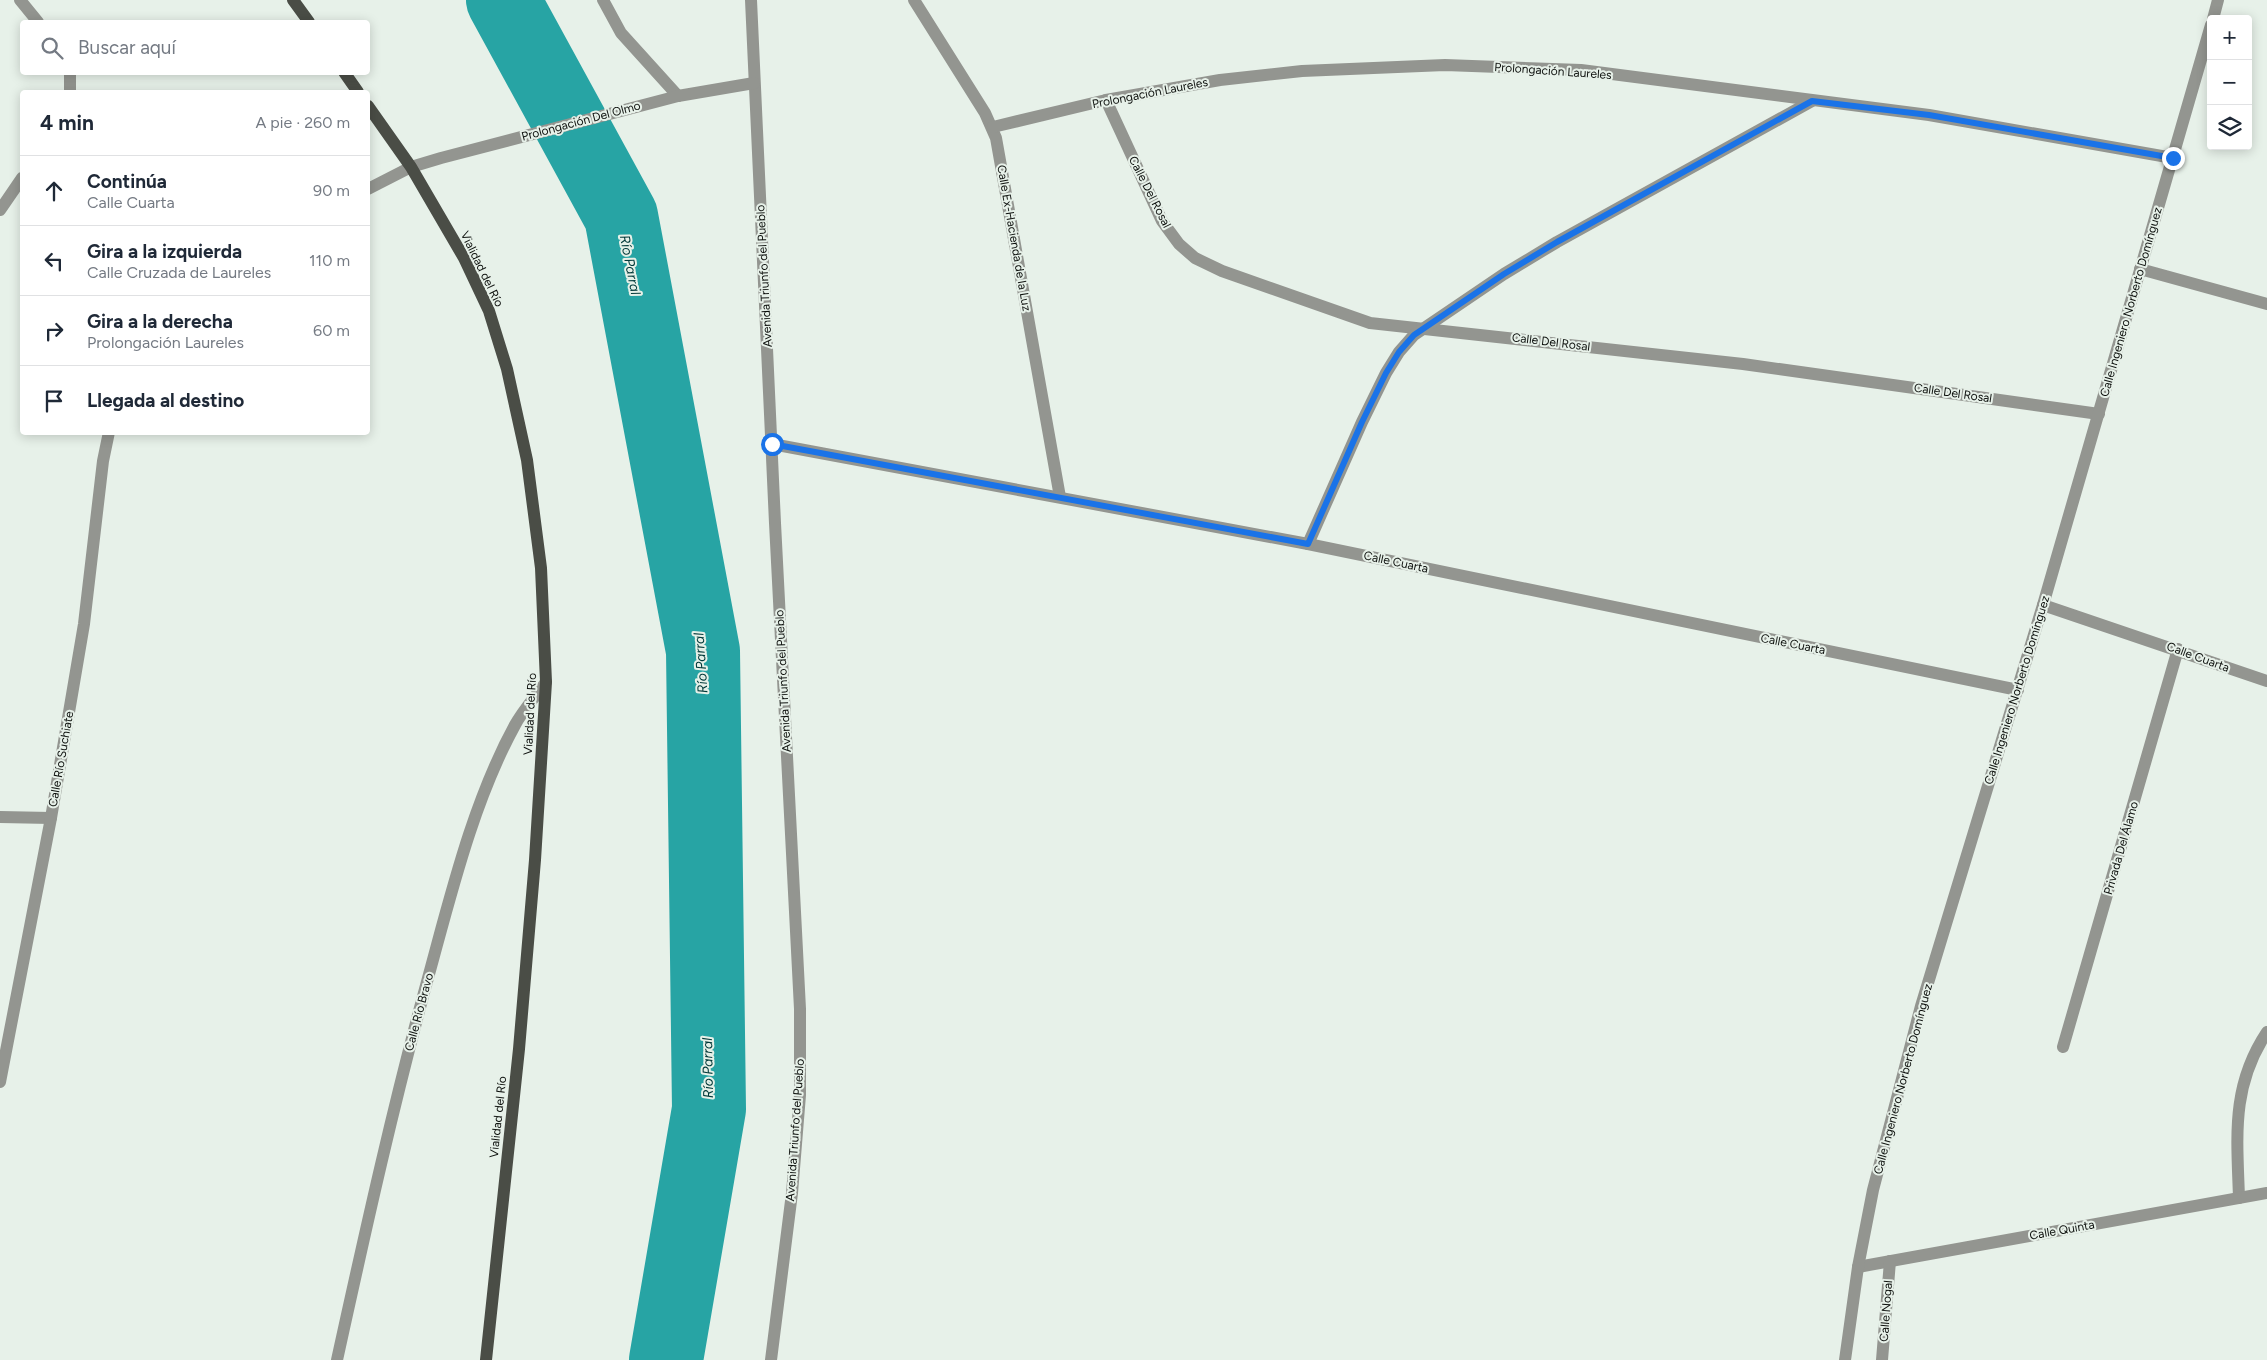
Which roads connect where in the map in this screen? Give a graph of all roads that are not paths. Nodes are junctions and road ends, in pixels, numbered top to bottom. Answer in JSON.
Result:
{"nodes":[{"id":1,"x":20,"y":0,"type":"edge"},
{"id":2,"x":293,"y":0,"type":"edge"},
{"id":3,"x":603,"y":0,"type":"edge"},
{"id":4,"x":751,"y":0,"type":"edge"},
{"id":5,"x":914,"y":0,"type":"edge"},
{"id":6,"x":2218,"y":0,"type":"edge"},
{"id":7,"x":2214,"y":15,"type":"edge"},
{"id":8,"x":36,"y":20,"type":"edge"},
{"id":9,"x":308,"y":20,"type":"edge"},
{"id":10,"x":2207,"y":39,"type":"edge"},
{"id":11,"x":70,"y":75,"type":"edge"},
{"id":12,"x":346,"y":75,"type":"edge"},
{"id":13,"x":754,"y":83,"type":"junction"},
{"id":14,"x":70,"y":90,"type":"edge"},
{"id":15,"x":357,"y":90,"type":"edge"},
{"id":16,"x":678,"y":96,"type":"junction"},
{"id":17,"x":1106,"y":100,"type":"junction"},
{"id":18,"x":1812,"y":101,"type":"junction"},
{"id":19,"x":370,"y":109,"type":"edge"},
{"id":20,"x":993,"y":127,"type":"junction"},
{"id":21,"x":2173,"y":158,"type":"junction"},
{"id":22,"x":411,"y":167,"type":"junction"},
{"id":23,"x":20,"y":181,"type":"edge"},
{"id":24,"x":370,"y":188,"type":"edge"},
{"id":25,"x":0,"y":210,"type":"edge"},
{"id":26,"x":2140,"y":270,"type":"junction"},
{"id":27,"x":2267,"y":304,"type":"edge"},
{"id":28,"x":1422,"y":329,"type":"junction"},
{"id":29,"x":2099,"y":414,"type":"junction"},
{"id":30,"x":108,"y":435,"type":"edge"},
{"id":31,"x":772,"y":444,"type":"junction"},
{"id":32,"x":1060,"y":497,"type":"junction"},
{"id":33,"x":1308,"y":544,"type":"junction"},
{"id":34,"x":2043,"y":605,"type":"junction"},
{"id":35,"x":2178,"y":649,"type":"junction"},
{"id":36,"x":2267,"y":681,"type":"edge"},
{"id":37,"x":546,"y":682,"type":"junction"},
{"id":38,"x":2018,"y":690,"type":"junction"},
{"id":39,"x":0,"y":816,"type":"edge"},
{"id":40,"x":51,"y":818,"type":"junction"},
{"id":41,"x":2267,"y":1032,"type":"edge"},
{"id":42,"x":2063,"y":1048,"type":"dead end"},
{"id":43,"x":0,"y":1082,"type":"edge"},
{"id":44,"x":2267,"y":1193,"type":"edge"},
{"id":45,"x":2239,"y":1198,"type":"junction"},
{"id":46,"x":1890,"y":1261,"type":"junction"},
{"id":47,"x":1858,"y":1267,"type":"junction"},
{"id":48,"x":337,"y":1360,"type":"edge"},
{"id":49,"x":486,"y":1360,"type":"edge"},
{"id":50,"x":771,"y":1360,"type":"edge"},
{"id":51,"x":1845,"y":1360,"type":"edge"},
{"id":52,"x":1882,"y":1360,"type":"edge"}],
"edges":[{"from":1,"to":8,"type":"street"},
{"from":2,"to":9,"type":"main road"},
{"from":3,"to":16,"type":"street"},
{"from":4,"to":13,"type":"street","name":"Avenida Triunfo del Pueblo"},
{"from":5,"to":20,"type":"street","name":"Calle Ex-Hacienda de la Luz"},
{"from":6,"to":7,"type":"street"},
{"from":10,"to":21,"type":"street","name":"Calle Ingeniero Norberto Domínguez"},
{"from":11,"to":14,"type":"street"},
{"from":12,"to":15,"type":"main road"},
{"from":13,"to":16,"type":"street","name":"Prolongación Del Olmo"},
{"from":13,"to":31,"type":"street","name":"Avenida Triunfo del Pueblo"},
{"from":16,"to":22,"type":"street","name":"Prolongación Del Olmo"},
{"from":17,"to":18,"type":"street","name":"Prolongación Laureles"},
{"from":17,"to":20,"type":"street","name":"Prolongación Laureles"},
{"from":17,"to":28,"type":"street","name":"Calle Del Rosal"},
{"from":18,"to":21,"type":"street","name":"Prolongación Laureles"},
{"from":18,"to":28,"type":"street"},
{"from":19,"to":22,"type":"main road","name":"Vialidad del Río"},
{"from":20,"to":32,"type":"street","name":"Calle Ex-Hacienda de la Luz"},
{"from":21,"to":26,"type":"street","name":"Calle Ingeniero Norberto Domínguez"},
{"from":22,"to":24,"type":"street"},
{"from":22,"to":37,"type":"main road","name":"Vialidad del Río"},
{"from":23,"to":25,"type":"street"},
{"from":26,"to":27,"type":"street"},
{"from":26,"to":29,"type":"street","name":"Calle Ingeniero Norberto Domínguez"},
{"from":28,"to":29,"type":"street","name":"Calle Del Rosal"},
{"from":28,"to":33,"type":"street"},
{"from":29,"to":34,"type":"street","name":"Calle Ingeniero Norberto Domínguez"},
{"from":30,"to":40,"type":"street","name":"Calle Río Suchiate"},
{"from":31,"to":32,"type":"street","name":"Calle Cuarta"},
{"from":31,"to":50,"type":"street","name":"Avenida Triunfo del Pueblo"},
{"from":32,"to":33,"type":"street","name":"Calle Cuarta"},
{"from":33,"to":38,"type":"street","name":"Calle Cuarta"},
{"from":34,"to":35,"type":"street","name":"Calle Cuarta"},
{"from":34,"to":38,"type":"street","name":"Calle Ingeniero Norberto Domínguez"},
{"from":35,"to":36,"type":"street","name":"Calle Cuarta"},
{"from":35,"to":42,"type":"street","name":"Privada Del Álamo"},
{"from":37,"to":48,"type":"street","name":"Calle Río Bravo"},
{"from":37,"to":49,"type":"main road","name":"Vialidad del Río"},
{"from":38,"to":47,"type":"street","name":"Calle Ingeniero Norberto Domínguez"},
{"from":39,"to":40,"type":"street"},
{"from":40,"to":43,"type":"street","name":"Calle Río Suchiate"},
{"from":41,"to":45,"type":"street"},
{"from":44,"to":45,"type":"street","name":"Calle Quinta"},
{"from":45,"to":46,"type":"street","name":"Calle Quinta"},
{"from":46,"to":47,"type":"street","name":"Calle Quinta"},
{"from":46,"to":52,"type":"street","name":"Calle Nogal"},
{"from":47,"to":51,"type":"street","name":"Calle Ingeniero Norberto Domínguez"}]}
